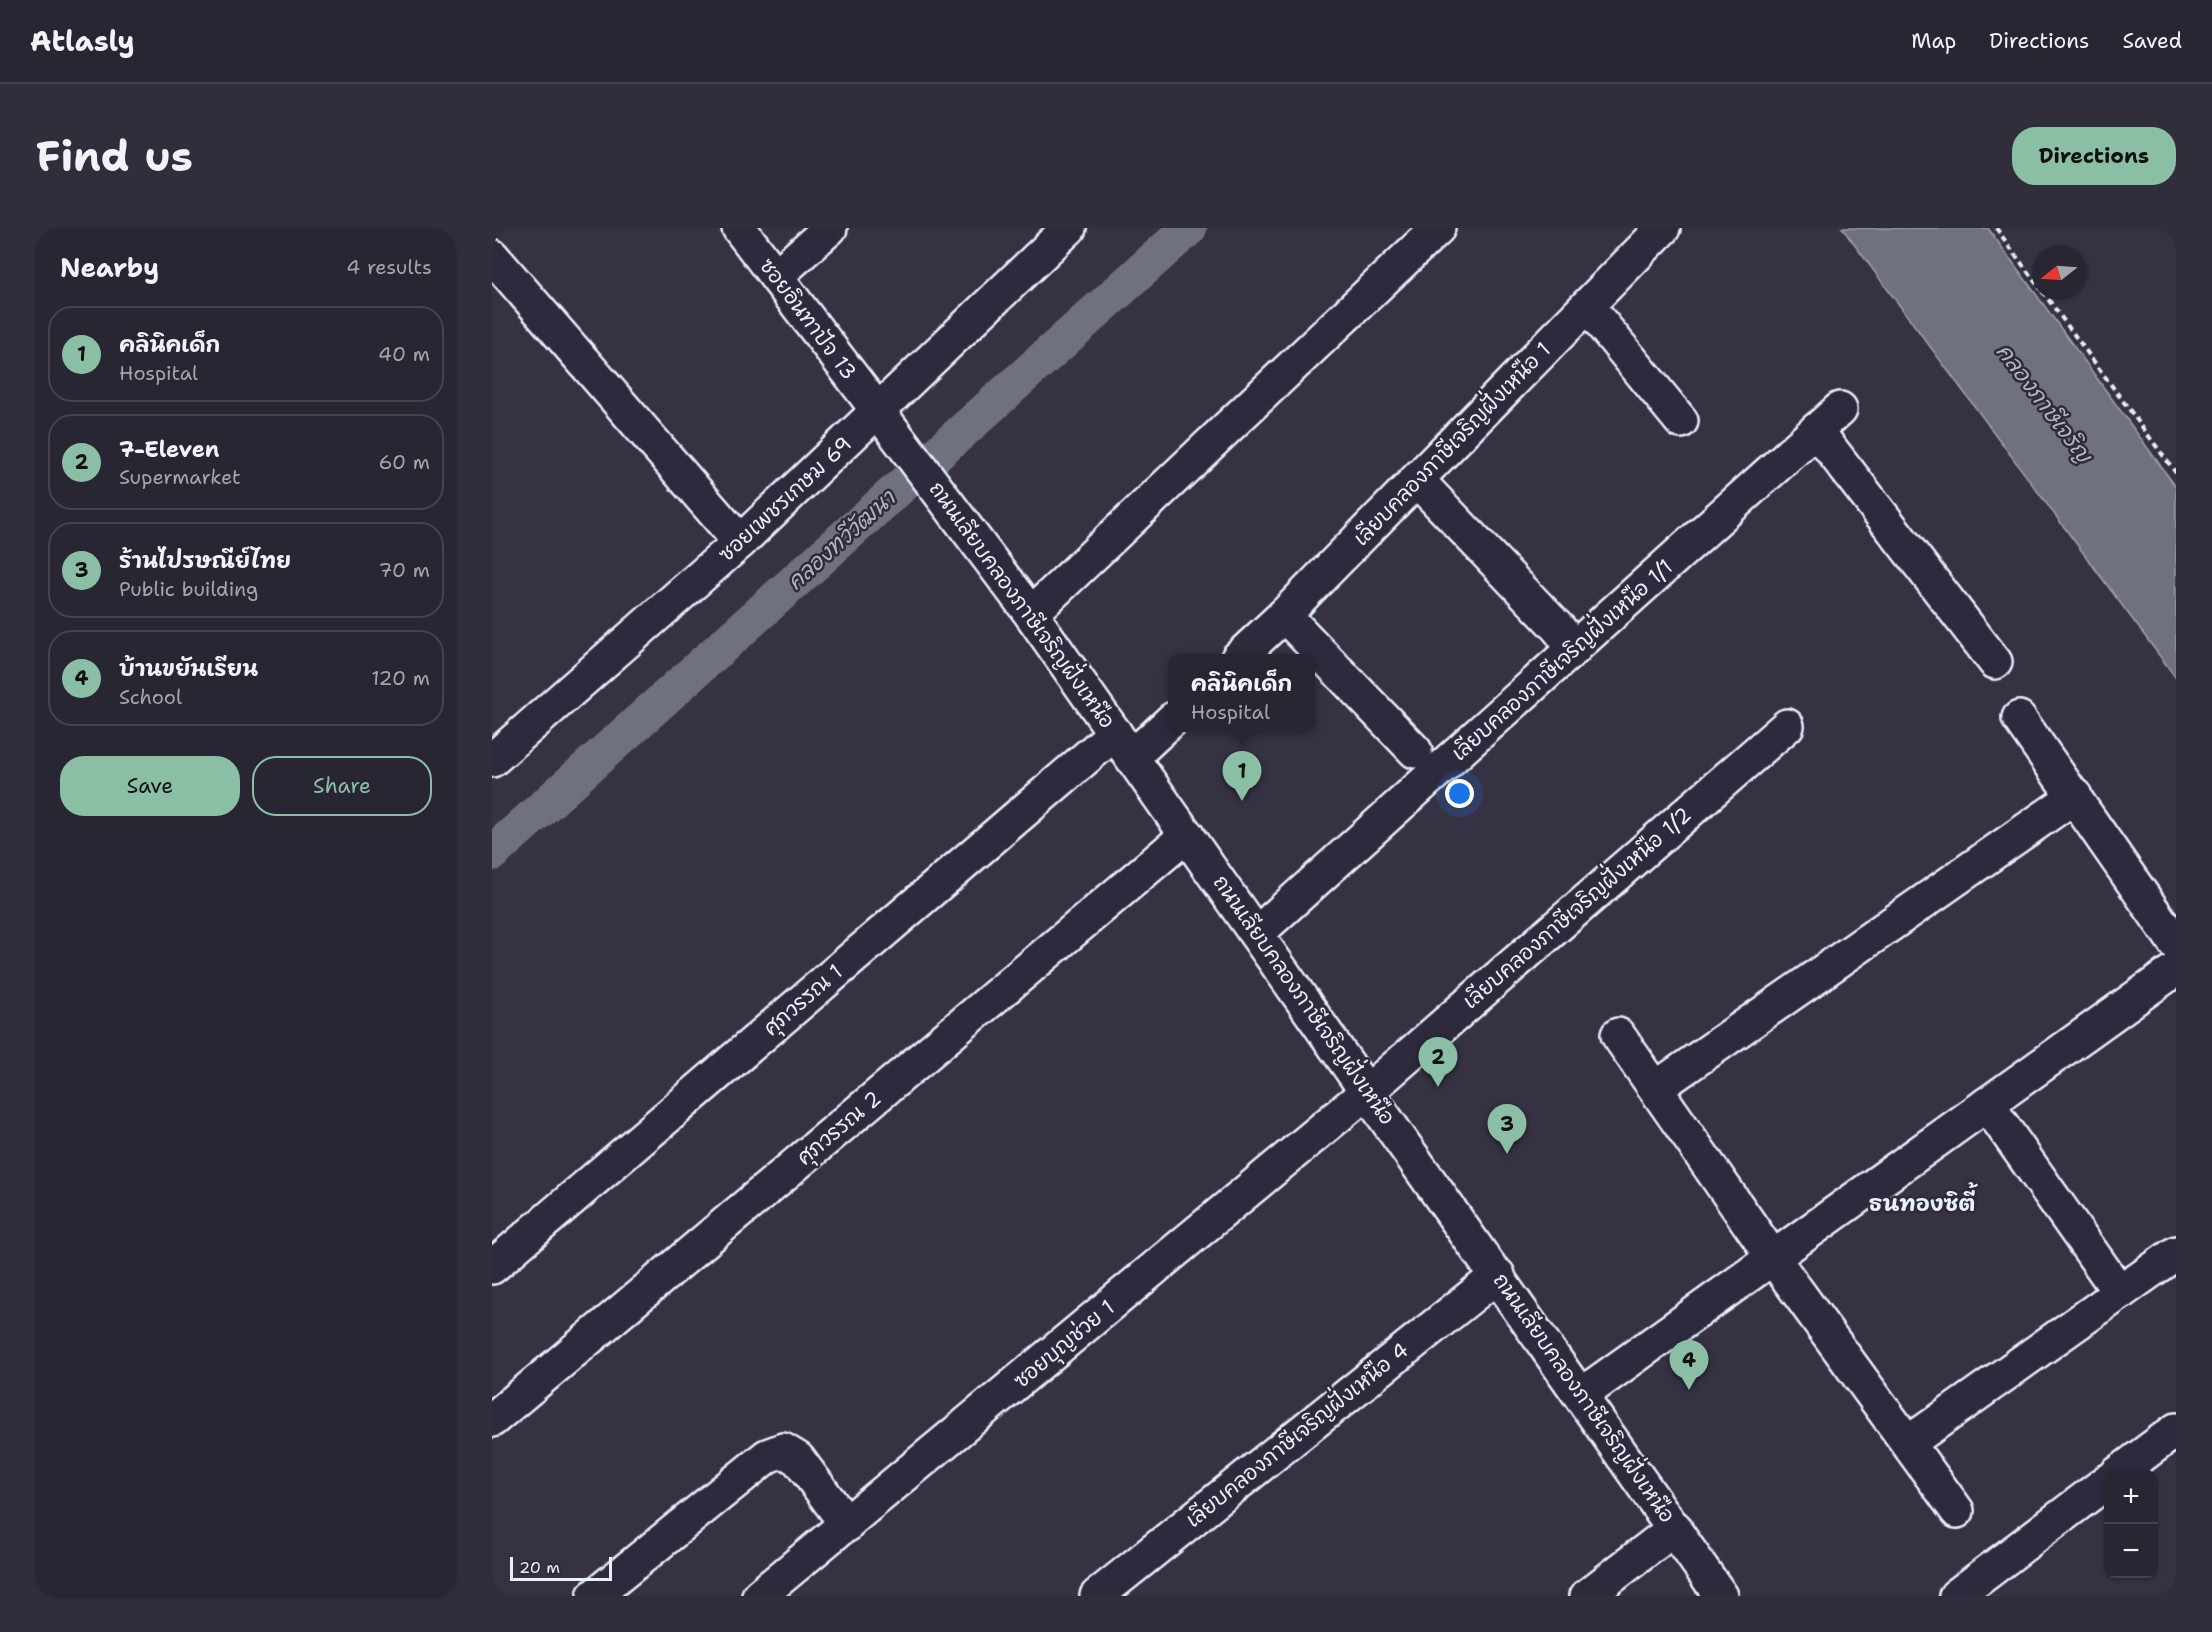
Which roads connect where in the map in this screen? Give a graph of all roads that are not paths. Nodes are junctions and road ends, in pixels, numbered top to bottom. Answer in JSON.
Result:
{"nodes":[{"id":1,"x":739,"y":228,"type":"edge"},
{"id":2,"x":830,"y":228,"type":"edge"},
{"id":3,"x":1069,"y":228,"type":"edge"},
{"id":4,"x":1438,"y":228,"type":"edge"},
{"id":5,"x":1663,"y":228,"type":"edge"},
{"id":6,"x":492,"y":256,"type":"edge"},
{"id":7,"x":776,"y":276,"type":"junction"},
{"id":8,"x":1587,"y":306,"type":"junction"},
{"id":9,"x":878,"y":411,"type":"junction"},
{"id":10,"x":1681,"y":421,"type":"dead end"},
{"id":11,"x":1418,"y":480,"type":"junction"},
{"id":12,"x":740,"y":542,"type":"junction"},
{"id":13,"x":1031,"y":614,"type":"junction"},
{"id":14,"x":1284,"y":615,"type":"junction"},
{"id":15,"x":1574,"y":649,"type":"junction"},
{"id":16,"x":1242,"y":654,"type":"edge"},
{"id":17,"x":1995,"y":662,"type":"dead end"},
{"id":18,"x":2019,"y":718,"type":"dead end"},
{"id":19,"x":1168,"y":721,"type":"edge"},
{"id":20,"x":1787,"y":726,"type":"dead end"},
{"id":21,"x":1123,"y":745,"type":"junction"},
{"id":22,"x":1414,"y":751,"type":"dead end"},
{"id":23,"x":492,"y":760,"type":"edge"},
{"id":24,"x":2075,"y":796,"type":"junction"},
{"id":25,"x":1187,"y":835,"type":"junction"},
{"id":26,"x":1256,"y":934,"type":"junction"},
{"id":27,"x":2176,"y":944,"type":"edge"},
{"id":28,"x":2176,"y":969,"type":"edge"},
{"id":29,"x":1618,"y":1035,"type":"dead end"},
{"id":30,"x":1656,"y":1088,"type":"junction"},
{"id":31,"x":1368,"y":1091,"type":"junction"},
{"id":32,"x":1987,"y":1104,"type":"junction"},
{"id":33,"x":2176,"y":1253,"type":"edge"},
{"id":34,"x":1773,"y":1258,"type":"junction"},
{"id":35,"x":492,"y":1267,"type":"edge"},
{"id":36,"x":1498,"y":1275,"type":"junction"},
{"id":37,"x":2120,"y":1293,"type":"junction"},
{"id":38,"x":1581,"y":1395,"type":"junction"},
{"id":39,"x":492,"y":1420,"type":"edge"},
{"id":40,"x":2176,"y":1430,"type":"edge"},
{"id":41,"x":1908,"y":1443,"type":"junction"},
{"id":42,"x":2122,"y":1470,"type":"edge"},
{"id":43,"x":2104,"y":1485,"type":"edge"},
{"id":44,"x":1957,"y":1511,"type":"dead end"},
{"id":45,"x":847,"y":1525,"type":"junction"},
{"id":46,"x":1675,"y":1528,"type":"junction"},
{"id":47,"x":594,"y":1596,"type":"edge"},
{"id":48,"x":759,"y":1596,"type":"edge"},
{"id":49,"x":1097,"y":1596,"type":"edge"},
{"id":50,"x":1587,"y":1596,"type":"edge"},
{"id":51,"x":1721,"y":1596,"type":"edge"},
{"id":52,"x":1956,"y":1596,"type":"edge"}],
"edges":[{"from":1,"to":7,"type":"street","name":"ซอยอินทาปัจ 13"},
{"from":2,"to":7,"type":"street"},
{"from":3,"to":9,"type":"street","name":"ซอยเพชรเกษม 69"},
{"from":4,"to":13,"type":"street"},
{"from":5,"to":8,"type":"street","name":"เลียบคลองภาษีเจริญฝั่งเหนือ 1"},
{"from":6,"to":12,"type":"street"},
{"from":7,"to":9,"type":"street","name":"ซอยอินทาปัจ 13"},
{"from":8,"to":10,"type":"street"},
{"from":8,"to":11,"type":"street","name":"เลียบคลองภาษีเจริญฝั่งเหนือ 1"},
{"from":9,"to":12,"type":"street","name":"ซอยเพชรเกษม 69"},
{"from":9,"to":13,"type":"street","name":"ถนนเลียบคลองภาษีเจริญฝั่งเหนือ"},
{"from":11,"to":14,"type":"street","name":"เลียบคลองภาษีเจริญฝั่งเหนือ 1"},
{"from":11,"to":15,"type":"street"},
{"from":12,"to":23,"type":"street","name":"ซอยเพชรเกษม 69"},
{"from":13,"to":21,"type":"street","name":"ถนนเลียบคลองภาษีเจริญฝั่งเหนือ"},
{"from":14,"to":16,"type":"street","name":"เลียบคลองภาษีเจริญฝั่งเหนือ 1"},
{"from":14,"to":22,"type":"street"},
{"from":15,"to":17,"type":"street","name":"เลียบคลองภาษีเจริญฝั่งเหนือ 1/1"},
{"from":15,"to":26,"type":"street","name":"เลียบคลองภาษีเจริญฝั่งเหนือ 1/1"},
{"from":18,"to":24,"type":"street"},
{"from":19,"to":21,"type":"street"},
{"from":20,"to":31,"type":"street","name":"เลียบคลองภาษีเจริญฝั่งเหนือ 1/2"},
{"from":21,"to":25,"type":"street","name":"ถนนเลียบคลองภาษีเจริญฝั่งเหนือ"},
{"from":21,"to":35,"type":"street","name":"ศุภวรรณ 1"},
{"from":24,"to":27,"type":"street"},
{"from":24,"to":30,"type":"street"},
{"from":25,"to":26,"type":"street","name":"ถนนเลียบคลองภาษีเจริญฝั่งเหนือ"},
{"from":25,"to":39,"type":"street","name":"ศุภวรรณ 2"},
{"from":26,"to":31,"type":"street","name":"ถนนเลียบคลองภาษีเจริญฝั่งเหนือ"},
{"from":28,"to":32,"type":"street"},
{"from":29,"to":30,"type":"street"},
{"from":30,"to":34,"type":"street"},
{"from":31,"to":36,"type":"street","name":"ถนนเลียบคลองภาษีเจริญฝั่งเหนือ"},
{"from":31,"to":45,"type":"street","name":"ซอยบุญช่วย 1"},
{"from":32,"to":34,"type":"street"},
{"from":32,"to":37,"type":"street"},
{"from":33,"to":37,"type":"street"},
{"from":34,"to":38,"type":"street"},
{"from":34,"to":41,"type":"street"},
{"from":36,"to":38,"type":"street","name":"ถนนเลียบคลองภาษีเจริญฝั่งเหนือ"},
{"from":36,"to":49,"type":"street","name":"เลียบคลองภาษีเจริญฝั่งเหนือ 4"},
{"from":37,"to":41,"type":"street"},
{"from":38,"to":46,"type":"street","name":"ถนนเลียบคลองภาษีเจริญฝั่งเหนือ"},
{"from":40,"to":42,"type":"street"},
{"from":41,"to":44,"type":"street"},
{"from":43,"to":52,"type":"street"},
{"from":45,"to":47,"type":"street"},
{"from":45,"to":48,"type":"street","name":"ซอยบุญช่วย 1"},
{"from":46,"to":50,"type":"street"},
{"from":46,"to":51,"type":"street","name":"ถนนเลียบคลองภาษีเจริญฝั่งเหนือ"}]}
